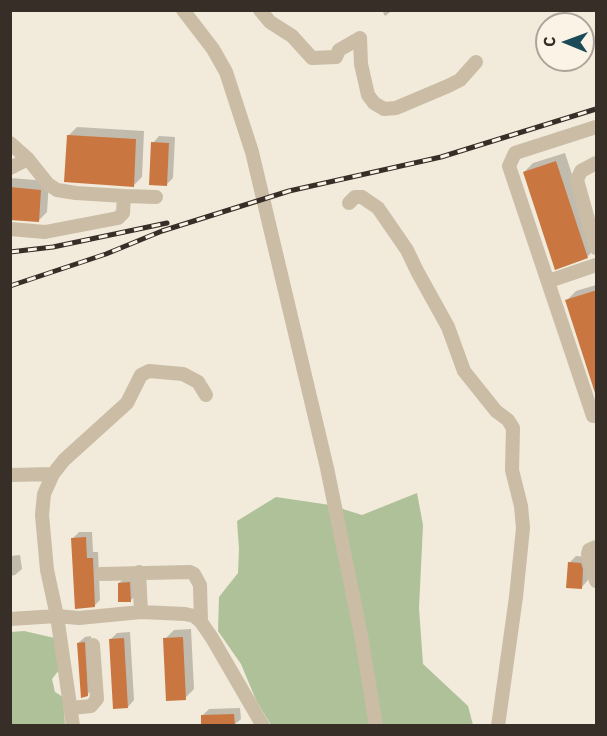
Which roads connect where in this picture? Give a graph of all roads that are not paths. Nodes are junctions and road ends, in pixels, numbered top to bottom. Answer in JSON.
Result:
{"nodes":[{"id":1,"x":183,"y":10,"type":"edge"},
{"id":2,"x":260,"y":10,"type":"edge"},
{"id":3,"x":476,"y":62,"type":"dead end"},
{"id":4,"x":597,"y":127,"type":"edge"},
{"id":5,"x":10,"y":142,"type":"edge"},
{"id":6,"x":28,"y":159,"type":"junction"},
{"id":7,"x":597,"y":163,"type":"edge"},
{"id":8,"x":10,"y":168,"type":"edge"},
{"id":9,"x":124,"y":196,"type":"junction"},
{"id":10,"x":156,"y":197,"type":"dead end"},
{"id":11,"x":349,"y":203,"type":"dead end"},
{"id":12,"x":10,"y":229,"type":"edge"},
{"id":13,"x":597,"y":248,"type":"edge"},
{"id":14,"x":597,"y":265,"type":"edge"},
{"id":15,"x":549,"y":281,"type":"junction"},
{"id":16,"x":206,"y":395,"type":"dead end"},
{"id":17,"x":595,"y":419,"type":"edge"},
{"id":18,"x":53,"y":474,"type":"junction"},
{"id":19,"x":10,"y":475,"type":"edge"},
{"id":20,"x":597,"y":547,"type":"edge"},
{"id":21,"x":139,"y":572,"type":"junction"},
{"id":22,"x":101,"y":574,"type":"dead end"},
{"id":23,"x":596,"y":581,"type":"edge"},
{"id":24,"x":141,"y":612,"type":"junction"},
{"id":25,"x":57,"y":616,"type":"junction"},
{"id":26,"x":10,"y":619,"type":"edge"},
{"id":27,"x":201,"y":622,"type":"junction"},
{"id":28,"x":93,"y":645,"type":"dead end"},
{"id":29,"x":71,"y":708,"type":"junction"},
{"id":30,"x":73,"y":726,"type":"edge"},
{"id":31,"x":263,"y":726,"type":"edge"},
{"id":32,"x":376,"y":726,"type":"edge"},
{"id":33,"x":498,"y":726,"type":"edge"}],
"edges":[{"from":1,"to":32,"type":"street"},
{"from":2,"to":3,"type":"street"},
{"from":4,"to":15,"type":"street"},
{"from":5,"to":6,"type":"street"},
{"from":6,"to":8,"type":"street"},
{"from":6,"to":9,"type":"street"},
{"from":7,"to":13,"type":"street"},
{"from":9,"to":10,"type":"street"},
{"from":9,"to":12,"type":"street"},
{"from":11,"to":33,"type":"street"},
{"from":14,"to":15,"type":"street"},
{"from":15,"to":17,"type":"street"},
{"from":16,"to":18,"type":"street"},
{"from":18,"to":19,"type":"street"},
{"from":18,"to":25,"type":"street"},
{"from":20,"to":23,"type":"street"},
{"from":21,"to":22,"type":"street"},
{"from":21,"to":24,"type":"street"},
{"from":21,"to":27,"type":"street"},
{"from":24,"to":25,"type":"street"},
{"from":24,"to":27,"type":"street"},
{"from":25,"to":26,"type":"street"},
{"from":25,"to":29,"type":"street"},
{"from":27,"to":31,"type":"street"},
{"from":28,"to":29,"type":"street"},
{"from":29,"to":30,"type":"street"}]}
